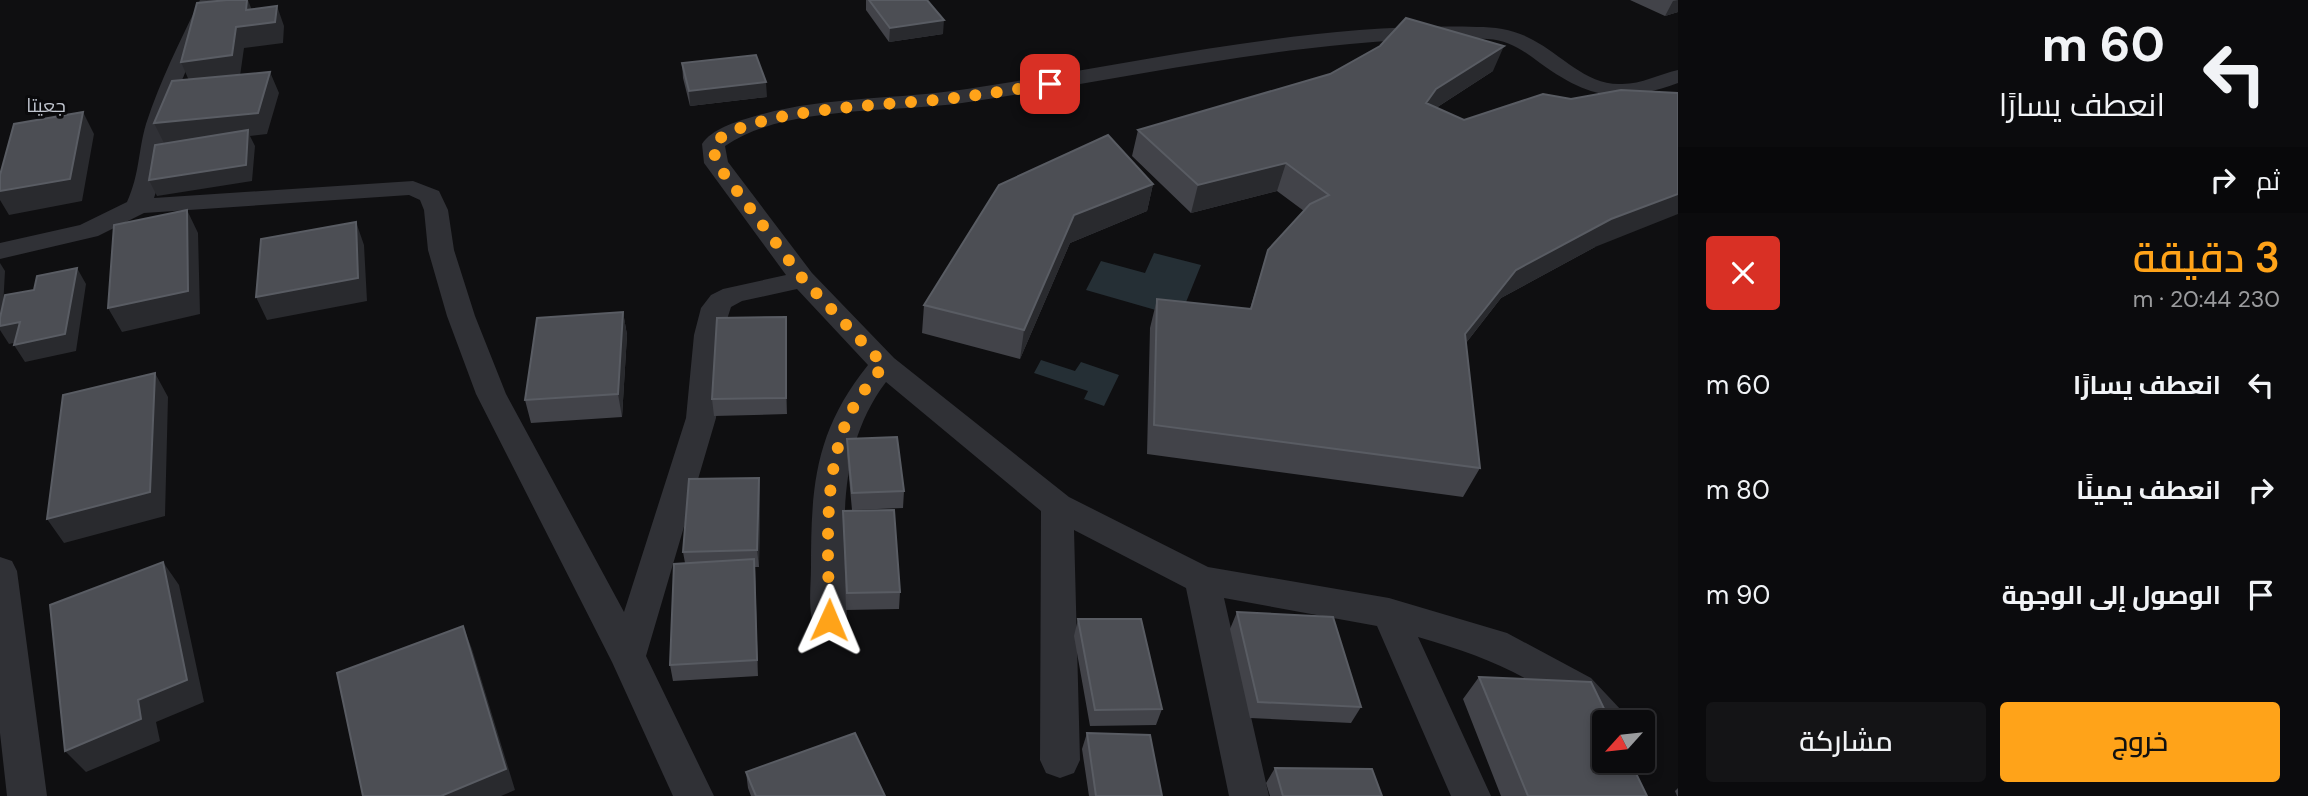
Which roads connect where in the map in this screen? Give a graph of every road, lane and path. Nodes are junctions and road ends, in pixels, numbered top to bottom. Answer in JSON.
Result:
{"nodes":[{"id":1,"x":209,"y":0,"type":"edge"},
{"id":2,"x":1678,"y":76,"type":"edge"},
{"id":3,"x":138,"y":206,"type":"junction"},
{"id":4,"x":0,"y":251,"type":"edge"},
{"id":5,"x":803,"y":279,"type":"junction"},
{"id":6,"x":884,"y":365,"type":"junction"},
{"id":7,"x":1057,"y":506,"type":"junction"},
{"id":8,"x":0,"y":571,"type":"edge"},
{"id":9,"x":1202,"y":580,"type":"junction"},
{"id":10,"x":1390,"y":612,"type":"junction"},
{"id":11,"x":829,"y":620,"type":"dead end"},
{"id":12,"x":628,"y":656,"type":"junction"},
{"id":13,"x":1596,"y":710,"type":"edge"},
{"id":14,"x":1060,"y":760,"type":"dead end"},
{"id":15,"x":27,"y":796,"type":"edge"},
{"id":16,"x":694,"y":796,"type":"edge"},
{"id":17,"x":1249,"y":796,"type":"edge"},
{"id":18,"x":1471,"y":796,"type":"edge"}],
"edges":[{"from":1,"to":3,"type":"street"},
{"from":2,"to":5,"type":"street"},
{"from":3,"to":4,"type":"street"},
{"from":3,"to":12,"type":"street"},
{"from":5,"to":6,"type":"street"},
{"from":5,"to":12,"type":"street"},
{"from":6,"to":7,"type":"street"},
{"from":6,"to":11,"type":"street"},
{"from":7,"to":9,"type":"street"},
{"from":7,"to":14,"type":"street"},
{"from":8,"to":15,"type":"street"},
{"from":9,"to":10,"type":"street"},
{"from":9,"to":17,"type":"street"},
{"from":10,"to":13,"type":"street"},
{"from":10,"to":18,"type":"street"},
{"from":12,"to":16,"type":"street"}]}
